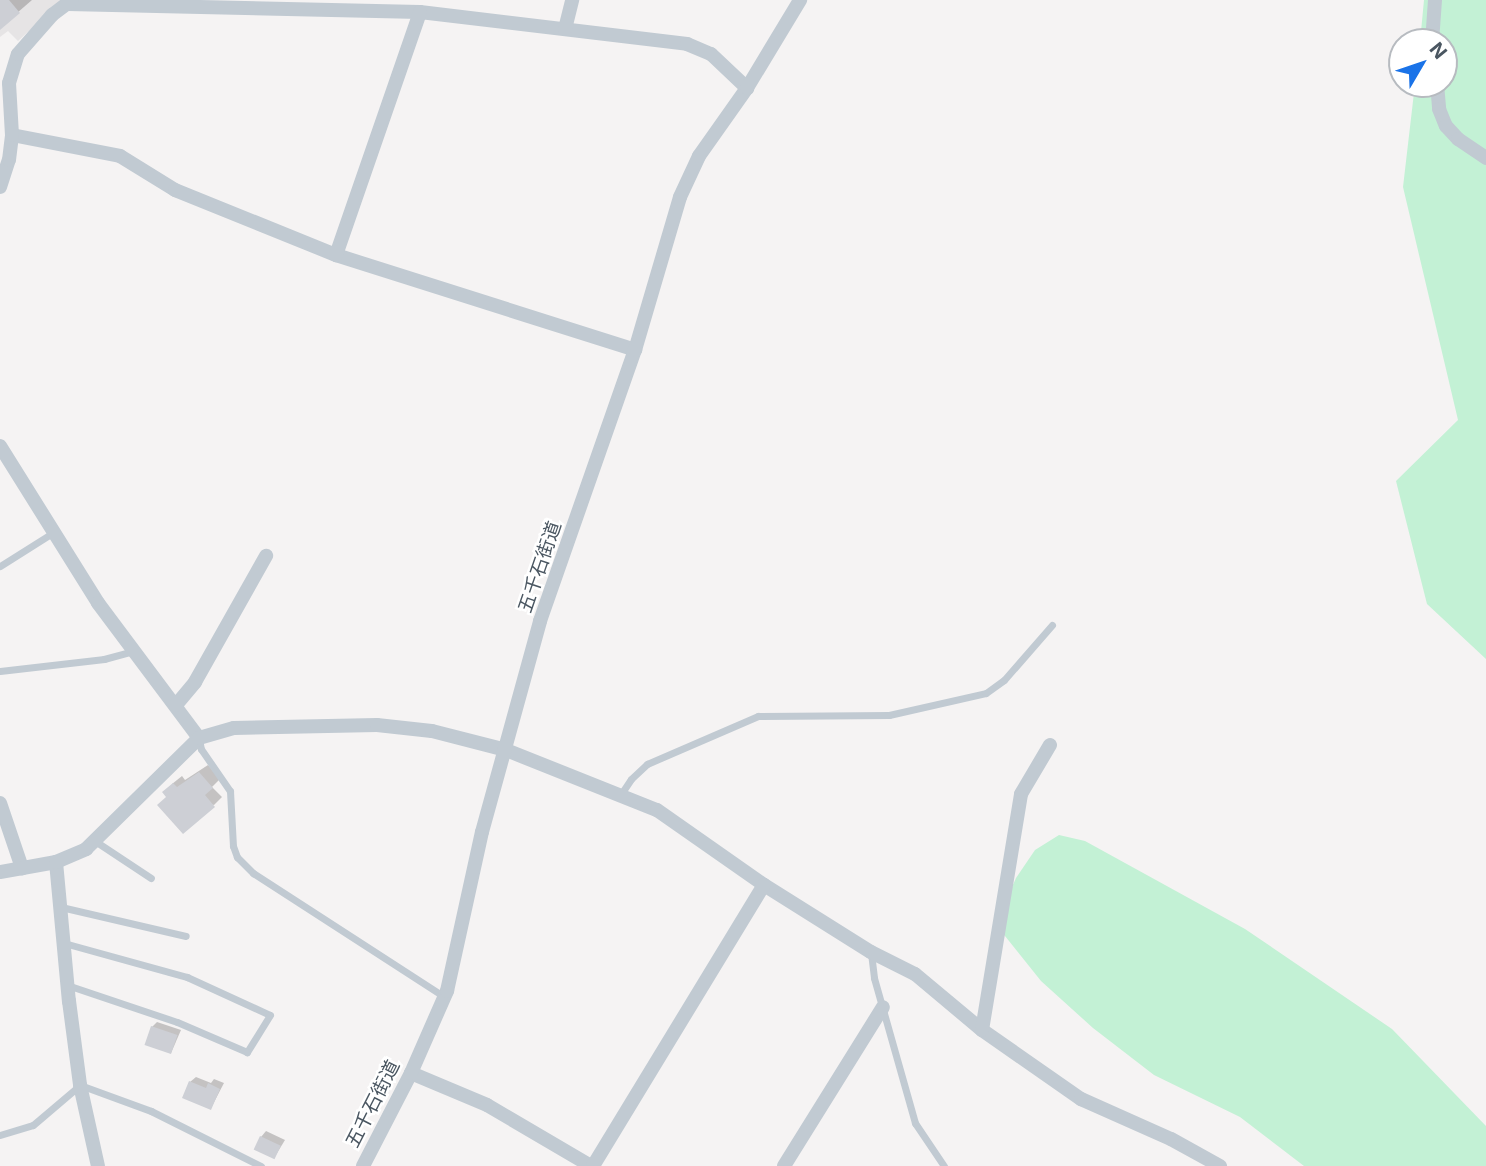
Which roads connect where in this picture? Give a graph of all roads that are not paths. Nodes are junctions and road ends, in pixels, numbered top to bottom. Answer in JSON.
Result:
{"nodes":[{"id":1,"x":572,"y":0,"type":"edge"},
{"id":2,"x":800,"y":0,"type":"edge"},
{"id":3,"x":1435,"y":0,"type":"edge"},
{"id":4,"x":70,"y":2,"type":"edge"},
{"id":5,"x":154,"y":2,"type":"edge"},
{"id":6,"x":420,"y":12,"type":"junction"},
{"id":7,"x":1433,"y":28,"type":"edge"},
{"id":8,"x":565,"y":29,"type":"junction"},
{"id":9,"x":747,"y":88,"type":"junction"},
{"id":10,"x":1438,"y":98,"type":"edge"},
{"id":11,"x":12,"y":135,"type":"junction"},
{"id":12,"x":1486,"y":158,"type":"edge"},
{"id":13,"x":0,"y":187,"type":"edge"},
{"id":14,"x":336,"y":255,"type":"junction"},
{"id":15,"x":635,"y":351,"type":"junction"},
{"id":16,"x":0,"y":446,"type":"edge"},
{"id":17,"x":54,"y":531,"type":"junction"},
{"id":18,"x":266,"y":556,"type":"dead end"},
{"id":19,"x":0,"y":566,"type":"edge"},
{"id":20,"x":1052,"y":625,"type":"dead end"},
{"id":21,"x":133,"y":650,"type":"junction"},
{"id":22,"x":0,"y":671,"type":"edge"},
{"id":23,"x":176,"y":705,"type":"junction"},
{"id":24,"x":199,"y":738,"type":"junction"},
{"id":25,"x":1049,"y":745,"type":"dead end"},
{"id":26,"x":506,"y":750,"type":"junction"},
{"id":27,"x":621,"y":794,"type":"junction"},
{"id":28,"x":0,"y":803,"type":"edge"},
{"id":29,"x":95,"y":841,"type":"junction"},
{"id":30,"x":56,"y":862,"type":"junction"},
{"id":31,"x":22,"y":868,"type":"junction"},
{"id":32,"x":0,"y":872,"type":"edge"},
{"id":33,"x":151,"y":878,"type":"dead end"},
{"id":34,"x":764,"y":885,"type":"junction"},
{"id":35,"x":61,"y":907,"type":"junction"},
{"id":36,"x":186,"y":936,"type":"dead end"},
{"id":37,"x":64,"y":943,"type":"junction"},
{"id":38,"x":871,"y":952,"type":"junction"},
{"id":39,"x":67,"y":985,"type":"junction"},
{"id":40,"x":445,"y":997,"type":"junction"},
{"id":41,"x":883,"y":1007,"type":"junction"},
{"id":42,"x":982,"y":1030,"type":"junction"},
{"id":43,"x":411,"y":1073,"type":"junction"},
{"id":44,"x":80,"y":1085,"type":"junction"},
{"id":45,"x":0,"y":1135,"type":"edge"},
{"id":46,"x":97,"y":1166,"type":"edge"},
{"id":47,"x":261,"y":1166,"type":"edge"},
{"id":48,"x":363,"y":1166,"type":"edge"},
{"id":49,"x":592,"y":1166,"type":"edge"},
{"id":50,"x":783,"y":1166,"type":"edge"},
{"id":51,"x":944,"y":1166,"type":"edge"},
{"id":52,"x":1220,"y":1166,"type":"edge"}],
"edges":[{"from":1,"to":8,"type":"street"},
{"from":2,"to":9,"type":"street","name":"五千石街道"},
{"from":3,"to":7,"type":"street"},
{"from":4,"to":5,"type":"street"},
{"from":4,"to":11,"type":"street"},
{"from":5,"to":6,"type":"street"},
{"from":6,"to":8,"type":"street"},
{"from":6,"to":14,"type":"street"},
{"from":8,"to":9,"type":"street"},
{"from":9,"to":15,"type":"street","name":"五千石街道"},
{"from":10,"to":12,"type":"street"},
{"from":11,"to":13,"type":"street"},
{"from":11,"to":14,"type":"street"},
{"from":14,"to":15,"type":"street"},
{"from":15,"to":26,"type":"street","name":"五千石街道"},
{"from":16,"to":17,"type":"street"},
{"from":17,"to":19,"type":"lane"},
{"from":17,"to":21,"type":"street"},
{"from":18,"to":23,"type":"street"},
{"from":20,"to":27,"type":"lane"},
{"from":21,"to":22,"type":"lane"},
{"from":21,"to":23,"type":"street"},
{"from":23,"to":24,"type":"street"},
{"from":24,"to":26,"type":"street"},
{"from":24,"to":29,"type":"street"},
{"from":24,"to":40,"type":"lane"},
{"from":25,"to":42,"type":"street"},
{"from":26,"to":27,"type":"street"},
{"from":26,"to":40,"type":"street","name":"五千石街道"},
{"from":27,"to":34,"type":"street"},
{"from":28,"to":31,"type":"street"},
{"from":29,"to":30,"type":"street"},
{"from":29,"to":33,"type":"lane"},
{"from":30,"to":31,"type":"street"},
{"from":30,"to":35,"type":"street"},
{"from":31,"to":32,"type":"street"},
{"from":34,"to":38,"type":"street"},
{"from":34,"to":49,"type":"street"},
{"from":35,"to":36,"type":"lane"},
{"from":35,"to":37,"type":"street"},
{"from":37,"to":39,"type":"street"},
{"from":37,"to":39,"type":"lane"},
{"from":38,"to":41,"type":"lane"},
{"from":38,"to":42,"type":"street"},
{"from":39,"to":44,"type":"street"},
{"from":40,"to":43,"type":"street","name":"五千石街道"},
{"from":41,"to":50,"type":"street"},
{"from":41,"to":51,"type":"lane"},
{"from":42,"to":52,"type":"street"},
{"from":43,"to":48,"type":"street","name":"五千石街道"},
{"from":43,"to":49,"type":"street"},
{"from":44,"to":45,"type":"lane"},
{"from":44,"to":46,"type":"street"},
{"from":44,"to":47,"type":"lane"}]}
